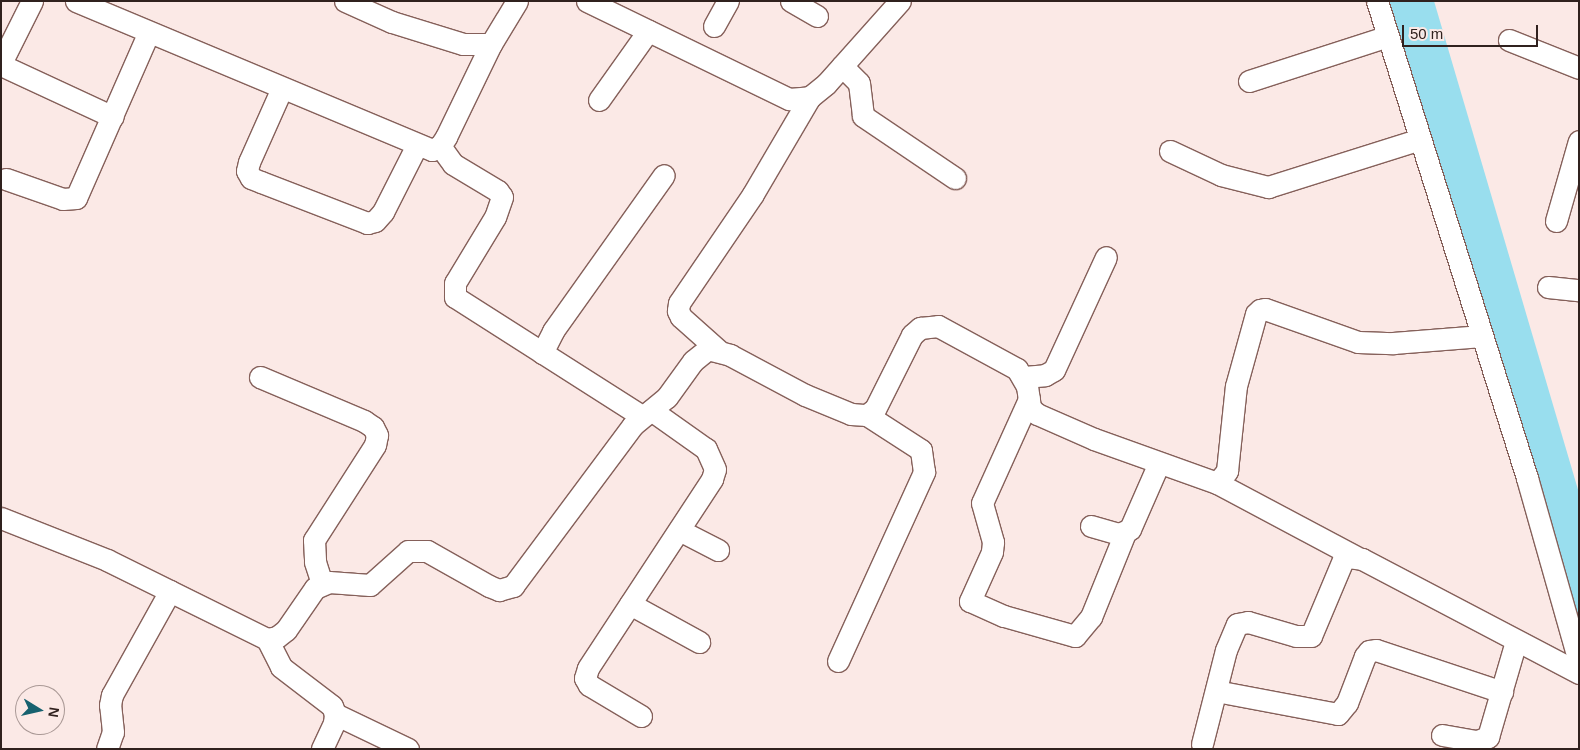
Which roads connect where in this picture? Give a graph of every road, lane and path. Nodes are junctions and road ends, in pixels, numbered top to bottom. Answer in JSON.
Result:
{"nodes":[{"id":1,"x":32,"y":1,"type":"edge"},
{"id":2,"x":76,"y":1,"type":"edge"},
{"id":3,"x":344,"y":1,"type":"edge"},
{"id":4,"x":517,"y":1,"type":"edge"},
{"id":5,"x":587,"y":1,"type":"edge"},
{"id":6,"x":728,"y":1,"type":"edge"},
{"id":7,"x":791,"y":1,"type":"edge"},
{"id":8,"x":900,"y":1,"type":"edge"},
{"id":9,"x":1377,"y":1,"type":"edge"},
{"id":10,"x":817,"y":16,"type":"dead end"},
{"id":11,"x":714,"y":26,"type":"dead end"},
{"id":12,"x":648,"y":31,"type":"junction"},
{"id":13,"x":149,"y":32,"type":"junction"},
{"id":14,"x":1388,"y":36,"type":"junction"},
{"id":15,"x":1509,"y":40,"type":"dead end"},
{"id":16,"x":491,"y":44,"type":"junction"},
{"id":17,"x":1,"y":64,"type":"edge"},
{"id":18,"x":842,"y":66,"type":"junction"},
{"id":19,"x":1579,"y":68,"type":"edge"},
{"id":20,"x":1249,"y":81,"type":"dead end"},
{"id":21,"x":282,"y":88,"type":"junction"},
{"id":22,"x":810,"y":97,"type":"junction"},
{"id":23,"x":599,"y":100,"type":"dead end"},
{"id":24,"x":113,"y":117,"type":"junction"},
{"id":25,"x":1420,"y":139,"type":"junction"},
{"id":26,"x":1579,"y":141,"type":"edge"},
{"id":27,"x":417,"y":145,"type":"junction"},
{"id":28,"x":440,"y":146,"type":"junction"},
{"id":29,"x":1170,"y":151,"type":"dead end"},
{"id":30,"x":664,"y":175,"type":"dead end"},
{"id":31,"x":955,"y":178,"type":"dead end"},
{"id":32,"x":6,"y":179,"type":"dead end"},
{"id":33,"x":1556,"y":221,"type":"dead end"},
{"id":34,"x":1106,"y":257,"type":"dead end"},
{"id":35,"x":1548,"y":287,"type":"dead end"},
{"id":36,"x":1579,"y":290,"type":"edge"},
{"id":37,"x":1482,"y":336,"type":"junction"},
{"id":38,"x":718,"y":350,"type":"junction"},
{"id":39,"x":542,"y":353,"type":"junction"},
{"id":40,"x":260,"y":377,"type":"dead end"},
{"id":41,"x":1024,"y":377,"type":"junction"},
{"id":42,"x":1029,"y":399,"type":"junction"},
{"id":43,"x":646,"y":413,"type":"junction"},
{"id":44,"x":867,"y":416,"type":"junction"},
{"id":45,"x":1159,"y":463,"type":"junction"},
{"id":46,"x":1217,"y":483,"type":"junction"},
{"id":47,"x":1,"y":518,"type":"edge"},
{"id":48,"x":1091,"y":526,"type":"dead end"},
{"id":49,"x":679,"y":530,"type":"junction"},
{"id":50,"x":1125,"y":533,"type":"junction"},
{"id":51,"x":718,"y":550,"type":"dead end"},
{"id":52,"x":1356,"y":557,"type":"junction"},
{"id":53,"x":322,"y":584,"type":"junction"},
{"id":54,"x":170,"y":591,"type":"junction"},
{"id":55,"x":630,"y":604,"type":"junction"},
{"id":56,"x":267,"y":638,"type":"junction"},
{"id":57,"x":699,"y":642,"type":"dead end"},
{"id":58,"x":1516,"y":642,"type":"junction"},
{"id":59,"x":838,"y":661,"type":"dead end"},
{"id":60,"x":1579,"y":662,"type":"edge"},
{"id":61,"x":1579,"y":673,"type":"edge"},
{"id":62,"x":1216,"y":691,"type":"junction"},
{"id":63,"x":1502,"y":692,"type":"junction"},
{"id":64,"x":335,"y":714,"type":"junction"},
{"id":65,"x":641,"y":716,"type":"dead end"},
{"id":66,"x":1442,"y":735,"type":"dead end"},
{"id":67,"x":1202,"y":744,"type":"dead end"},
{"id":68,"x":114,"y":746,"type":"edge"},
{"id":69,"x":322,"y":749,"type":"edge"},
{"id":70,"x":408,"y":749,"type":"edge"}],
"edges":[{"from":1,"to":17,"type":"street"},
{"from":2,"to":13,"type":"street"},
{"from":3,"to":16,"type":"street"},
{"from":4,"to":16,"type":"street"},
{"from":5,"to":12,"type":"street"},
{"from":6,"to":11,"type":"street"},
{"from":7,"to":10,"type":"street"},
{"from":8,"to":18,"type":"street"},
{"from":9,"to":14,"type":"street"},
{"from":12,"to":22,"type":"street"},
{"from":12,"to":23,"type":"street"},
{"from":13,"to":21,"type":"street"},
{"from":13,"to":24,"type":"street"},
{"from":14,"to":20,"type":"street"},
{"from":14,"to":25,"type":"street"},
{"from":15,"to":19,"type":"street"},
{"from":16,"to":28,"type":"street"},
{"from":17,"to":24,"type":"street"},
{"from":18,"to":22,"type":"street"},
{"from":18,"to":31,"type":"street"},
{"from":21,"to":27,"type":"street"},
{"from":21,"to":27,"type":"street"},
{"from":22,"to":38,"type":"street"},
{"from":24,"to":32,"type":"street"},
{"from":25,"to":29,"type":"street"},
{"from":25,"to":37,"type":"street"},
{"from":26,"to":33,"type":"street"},
{"from":27,"to":28,"type":"street"},
{"from":28,"to":39,"type":"street"},
{"from":30,"to":39,"type":"street"},
{"from":34,"to":41,"type":"street"},
{"from":35,"to":36,"type":"street"},
{"from":37,"to":46,"type":"street"},
{"from":37,"to":60,"type":"street"},
{"from":38,"to":43,"type":"street"},
{"from":38,"to":44,"type":"street"},
{"from":39,"to":43,"type":"street"},
{"from":40,"to":53,"type":"street"},
{"from":41,"to":42,"type":"street"},
{"from":41,"to":44,"type":"street"},
{"from":42,"to":45,"type":"street"},
{"from":42,"to":50,"type":"street"},
{"from":43,"to":49,"type":"street"},
{"from":43,"to":53,"type":"street"},
{"from":44,"to":59,"type":"street"},
{"from":45,"to":46,"type":"street"},
{"from":45,"to":50,"type":"street"},
{"from":46,"to":52,"type":"street"},
{"from":47,"to":54,"type":"street"},
{"from":48,"to":50,"type":"street"},
{"from":49,"to":51,"type":"street"},
{"from":49,"to":55,"type":"street"},
{"from":52,"to":58,"type":"street"},
{"from":52,"to":62,"type":"street"},
{"from":53,"to":56,"type":"street"},
{"from":54,"to":56,"type":"street"},
{"from":54,"to":68,"type":"street"},
{"from":55,"to":57,"type":"street"},
{"from":55,"to":65,"type":"street"},
{"from":56,"to":64,"type":"street"},
{"from":58,"to":61,"type":"street"},
{"from":58,"to":63,"type":"street"},
{"from":62,"to":63,"type":"street"},
{"from":62,"to":67,"type":"street"},
{"from":63,"to":66,"type":"street"},
{"from":64,"to":69,"type":"street"},
{"from":64,"to":70,"type":"street"}]}
